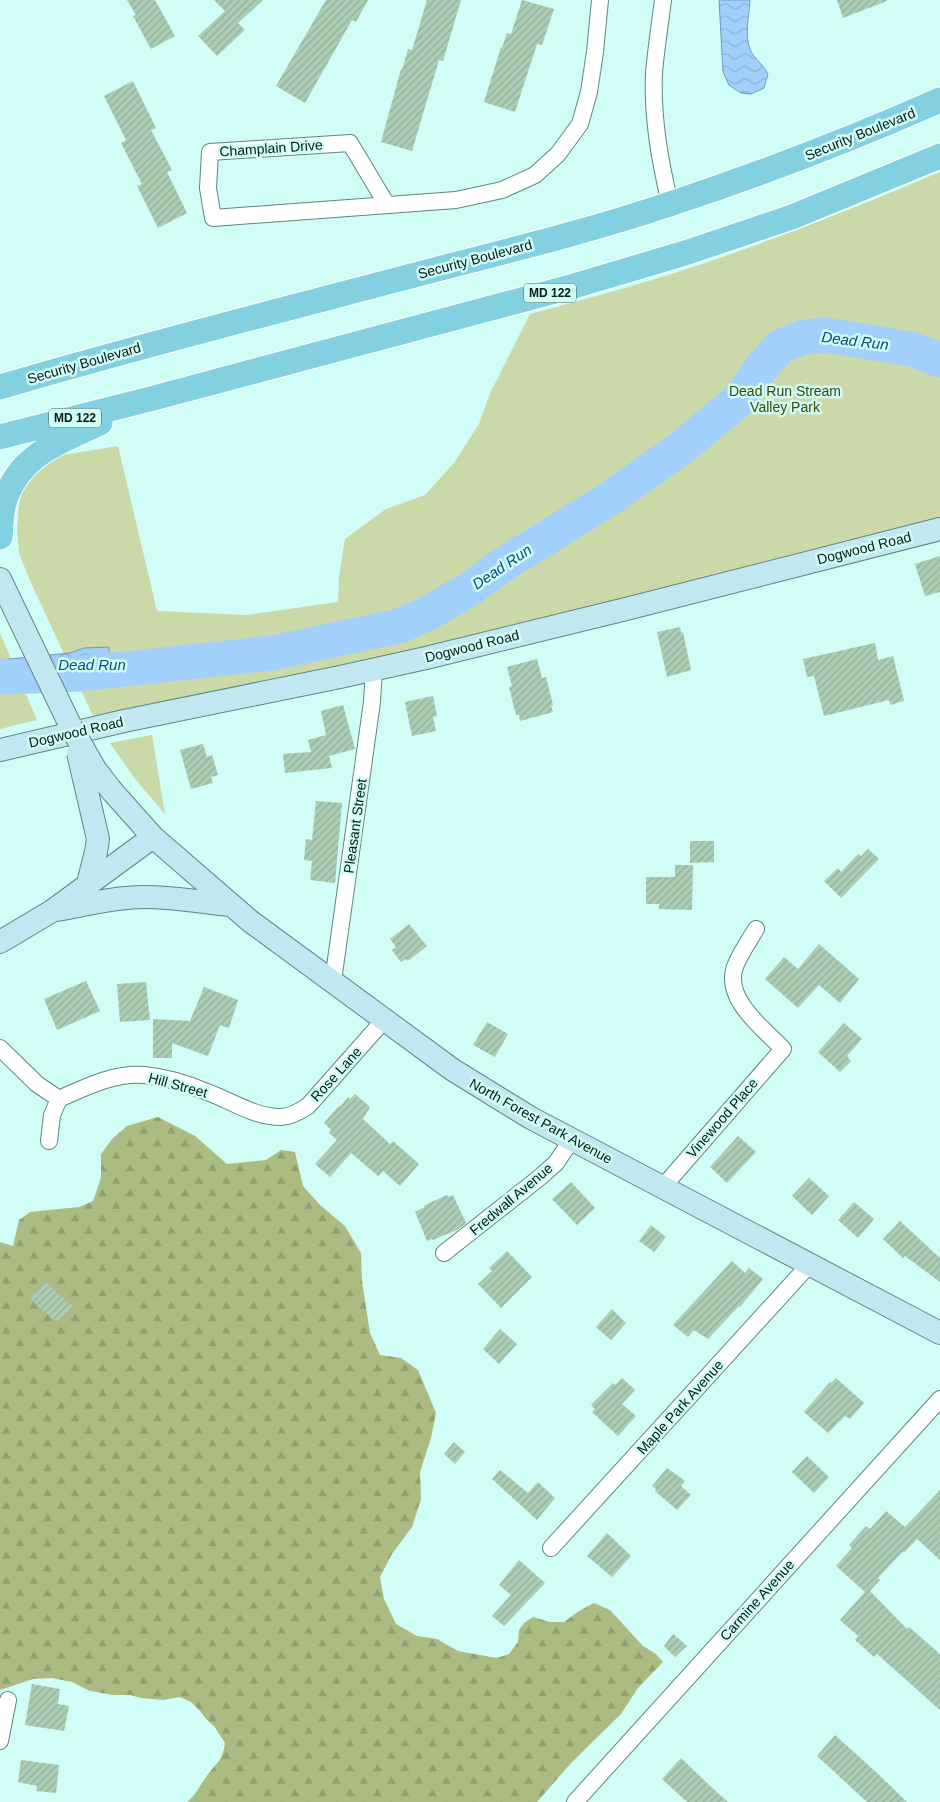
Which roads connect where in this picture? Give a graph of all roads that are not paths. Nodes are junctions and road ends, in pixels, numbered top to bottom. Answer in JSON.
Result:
{"nodes":[{"id":1,"x":600,"y":0,"type":"edge"},
{"id":2,"x":663,"y":0,"type":"edge"},
{"id":3,"x":940,"y":100,"type":"edge"},
{"id":4,"x":940,"y":156,"type":"edge"},
{"id":5,"x":670,"y":204,"type":"junction"},
{"id":6,"x":387,"y":205,"type":"junction"},
{"id":7,"x":96,"y":359,"type":"junction"},
{"id":8,"x":0,"y":368,"type":"edge"},
{"id":9,"x":0,"y":387,"type":"edge"},
{"id":10,"x":150,"y":399,"type":"junction"},
{"id":11,"x":0,"y":437,"type":"edge"},
{"id":12,"x":940,"y":529,"type":"edge"},
{"id":13,"x":0,"y":537,"type":"edge"},
{"id":14,"x":3,"y":586,"type":"edge"},
{"id":15,"x":374,"y":670,"type":"junction"},
{"id":16,"x":71,"y":728,"type":"junction"},
{"id":17,"x":0,"y":750,"type":"edge"},
{"id":18,"x":153,"y":837,"type":"junction"},
{"id":19,"x":88,"y":884,"type":"junction"},
{"id":20,"x":230,"y":905,"type":"junction"},
{"id":21,"x":52,"y":911,"type":"junction"},
{"id":22,"x":756,"y":929,"type":"dead end"},
{"id":23,"x":0,"y":942,"type":"edge"},
{"id":24,"x":333,"y":981,"type":"junction"},
{"id":25,"x":385,"y":1019,"type":"junction"},
{"id":26,"x":0,"y":1048,"type":"edge"},
{"id":27,"x":59,"y":1099,"type":"junction"},
{"id":28,"x":280,"y":1117,"type":"joint"},
{"id":29,"x":572,"y":1139,"type":"junction"},
{"id":30,"x":49,"y":1141,"type":"dead end"},
{"id":31,"x":662,"y":1188,"type":"junction"},
{"id":32,"x":444,"y":1253,"type":"dead end"},
{"id":33,"x":809,"y":1265,"type":"junction"},
{"id":34,"x":939,"y":1332,"type":"edge"},
{"id":35,"x":940,"y":1398,"type":"edge"},
{"id":36,"x":551,"y":1548,"type":"dead end"},
{"id":37,"x":8,"y":1700,"type":"dead end"},
{"id":38,"x":0,"y":1741,"type":"edge"},
{"id":39,"x":575,"y":1802,"type":"edge"}],
"edges":[{"from":1,"to":6,"type":"street","name":"Champlain Drive"},
{"from":2,"to":5,"type":"street"},
{"from":3,"to":5,"type":"main road","name":"Security Boulevard"},
{"from":4,"to":10,"type":"main road","number":"MD 122"},
{"from":5,"to":7,"type":"main road","name":"Security Boulevard"},
{"from":6,"to":6,"type":"street","name":"Champlain Drive"},
{"from":7,"to":8,"type":"main road"},
{"from":7,"to":9,"type":"main road","name":"Security Boulevard"},
{"from":10,"to":11,"type":"main road","number":"MD 122"},
{"from":10,"to":13,"type":"main road"},
{"from":12,"to":15,"type":"main road","name":"Dogwood Road"},
{"from":14,"to":16,"type":"main road","name":"North Forest Park Avenue"},
{"from":15,"to":17,"type":"main road","name":"Dogwood Road"},
{"from":15,"to":24,"type":"street","name":"Pleasant Street"},
{"from":16,"to":18,"type":"main road","name":"North Forest Park Avenue","bridge":true},
{"from":16,"to":19,"type":"main road","bridge":true},
{"from":18,"to":19,"type":"main road"},
{"from":18,"to":20,"type":"main road","name":"North Forest Park Avenue"},
{"from":19,"to":21,"type":"main road"},
{"from":20,"to":21,"type":"main road"},
{"from":20,"to":24,"type":"main road","name":"North Forest Park Avenue"},
{"from":21,"to":23,"type":"main road"},
{"from":22,"to":31,"type":"street","name":"Vinewood Place"},
{"from":24,"to":25,"type":"main road","name":"North Forest Park Avenue"},
{"from":25,"to":28,"type":"street","name":"Rose Lane"},
{"from":25,"to":29,"type":"main road","name":"North Forest Park Avenue"},
{"from":26,"to":27,"type":"street"},
{"from":27,"to":28,"type":"street","name":"Hill Street"},
{"from":27,"to":30,"type":"street"},
{"from":29,"to":31,"type":"main road","name":"North Forest Park Avenue"},
{"from":29,"to":32,"type":"street","name":"Fredwall Avenue"},
{"from":31,"to":33,"type":"main road","name":"North Forest Park Avenue"},
{"from":33,"to":34,"type":"main road","name":"North Forest Park Avenue"},
{"from":33,"to":36,"type":"street","name":"Maple Park Avenue"},
{"from":35,"to":39,"type":"street","name":"Carmine Avenue"},
{"from":37,"to":38,"type":"street"}]}
